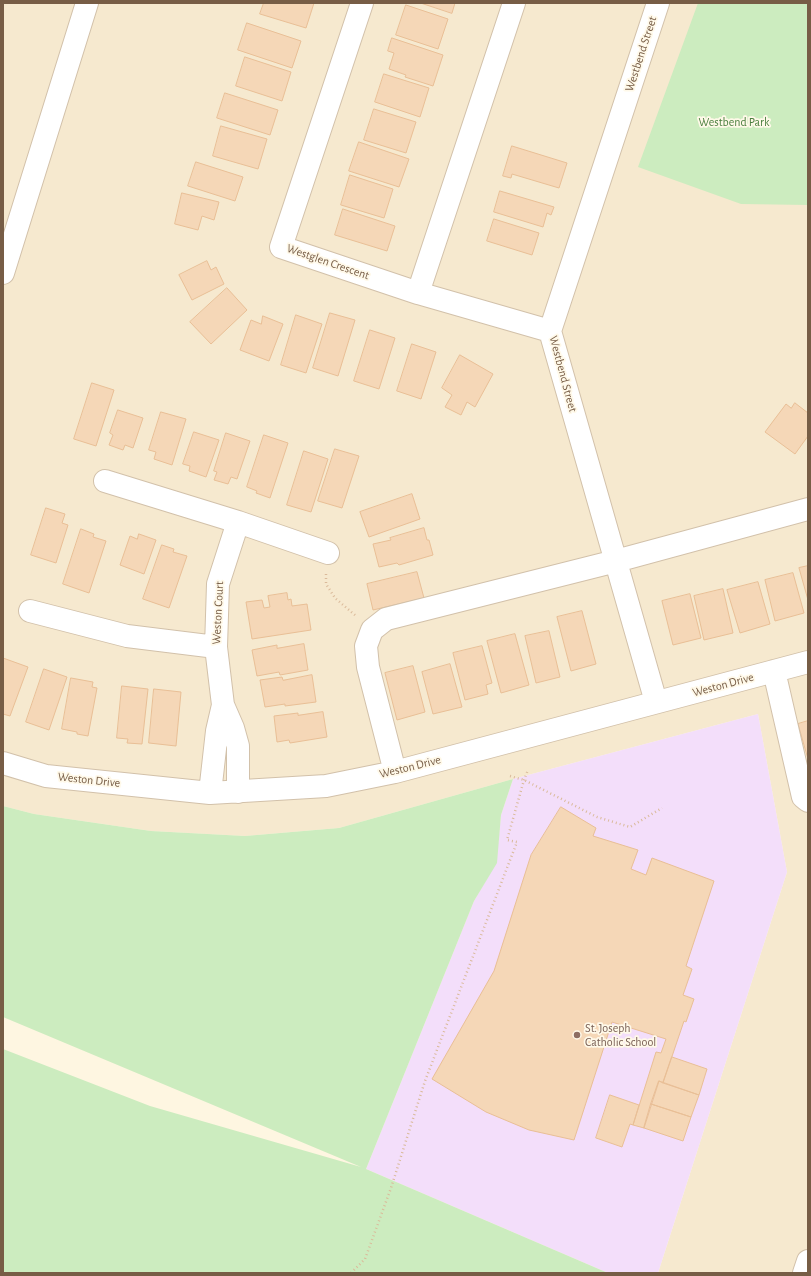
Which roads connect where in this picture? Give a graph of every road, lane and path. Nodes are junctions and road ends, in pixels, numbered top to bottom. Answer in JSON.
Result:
{"nodes":[{"id":1,"x":87,"y":3,"type":"edge"},
{"id":2,"x":362,"y":3,"type":"edge"},
{"id":3,"x":514,"y":3,"type":"edge"},
{"id":4,"x":658,"y":3,"type":"edge"},
{"id":5,"x":3,"y":273,"type":"edge"},
{"id":6,"x":418,"y":293,"type":"junction"},
{"id":7,"x":550,"y":331,"type":"junction"},
{"id":8,"x":105,"y":481,"type":"dead end"},
{"id":9,"x":808,"y":509,"type":"edge"},
{"id":10,"x":238,"y":522,"type":"junction"},
{"id":11,"x":328,"y":553,"type":"joint"},
{"id":12,"x":616,"y":561,"type":"junction"},
{"id":13,"x":30,"y":611,"type":"dead end"},
{"id":14,"x":372,"y":630,"type":"junction"},
{"id":15,"x":216,"y":647,"type":"junction"},
{"id":16,"x":808,"y":662,"type":"edge"},
{"id":17,"x":774,"y":671,"type":"junction"},
{"id":18,"x":656,"y":702,"type":"junction"},
{"id":19,"x":223,"y":705,"type":"junction"},
{"id":20,"x":3,"y":763,"type":"edge"},
{"id":21,"x":528,"y":770,"type":"dead end"},
{"id":22,"x":395,"y":772,"type":"junction"},
{"id":23,"x":510,"y":776,"type":"dead end"},
{"id":24,"x":524,"y":780,"type":"junction"},
{"id":25,"x":238,"y":792,"type":"junction"},
{"id":26,"x":210,"y":793,"type":"junction"},
{"id":27,"x":808,"y":801,"type":"edge"},
{"id":28,"x":662,"y":808,"type":"dead end"},
{"id":29,"x":808,"y":1260,"type":"edge"},
{"id":30,"x":351,"y":1273,"type":"edge"},
{"id":31,"x":804,"y":1273,"type":"edge"}],
"edges":[{"from":1,"to":5,"type":"street"},
{"from":2,"to":6,"type":"street","name":"Westglen Crescent"},
{"from":3,"to":6,"type":"street"},
{"from":4,"to":7,"type":"street","name":"Westbend Street"},
{"from":6,"to":7,"type":"street","name":"Westglen Crescent"},
{"from":7,"to":12,"type":"street","name":"Westbend Street"},
{"from":8,"to":10,"type":"street"},
{"from":9,"to":12,"type":"street"},
{"from":10,"to":11,"type":"street"},
{"from":10,"to":15,"type":"street","name":"Weston Court"},
{"from":11,"to":14,"type":"path"},
{"from":12,"to":14,"type":"street"},
{"from":12,"to":18,"type":"street","name":"Westbend Street"},
{"from":13,"to":15,"type":"street"},
{"from":14,"to":22,"type":"street"},
{"from":15,"to":19,"type":"street","name":"Weston Court"},
{"from":16,"to":17,"type":"street","name":"Weston Drive"},
{"from":17,"to":18,"type":"street","name":"Weston Drive"},
{"from":17,"to":27,"type":"street"},
{"from":18,"to":22,"type":"street","name":"Weston Drive"},
{"from":19,"to":25,"type":"street","name":"Weston Court"},
{"from":19,"to":26,"type":"street","name":"Weston Court"},
{"from":20,"to":26,"type":"street","name":"Weston Drive"},
{"from":21,"to":24,"type":"path"},
{"from":22,"to":25,"type":"street","name":"Weston Drive"},
{"from":23,"to":24,"type":"path"},
{"from":24,"to":28,"type":"path"},
{"from":24,"to":30,"type":"path"},
{"from":25,"to":26,"type":"street","name":"Weston Drive"},
{"from":29,"to":31,"type":"street"}]}
